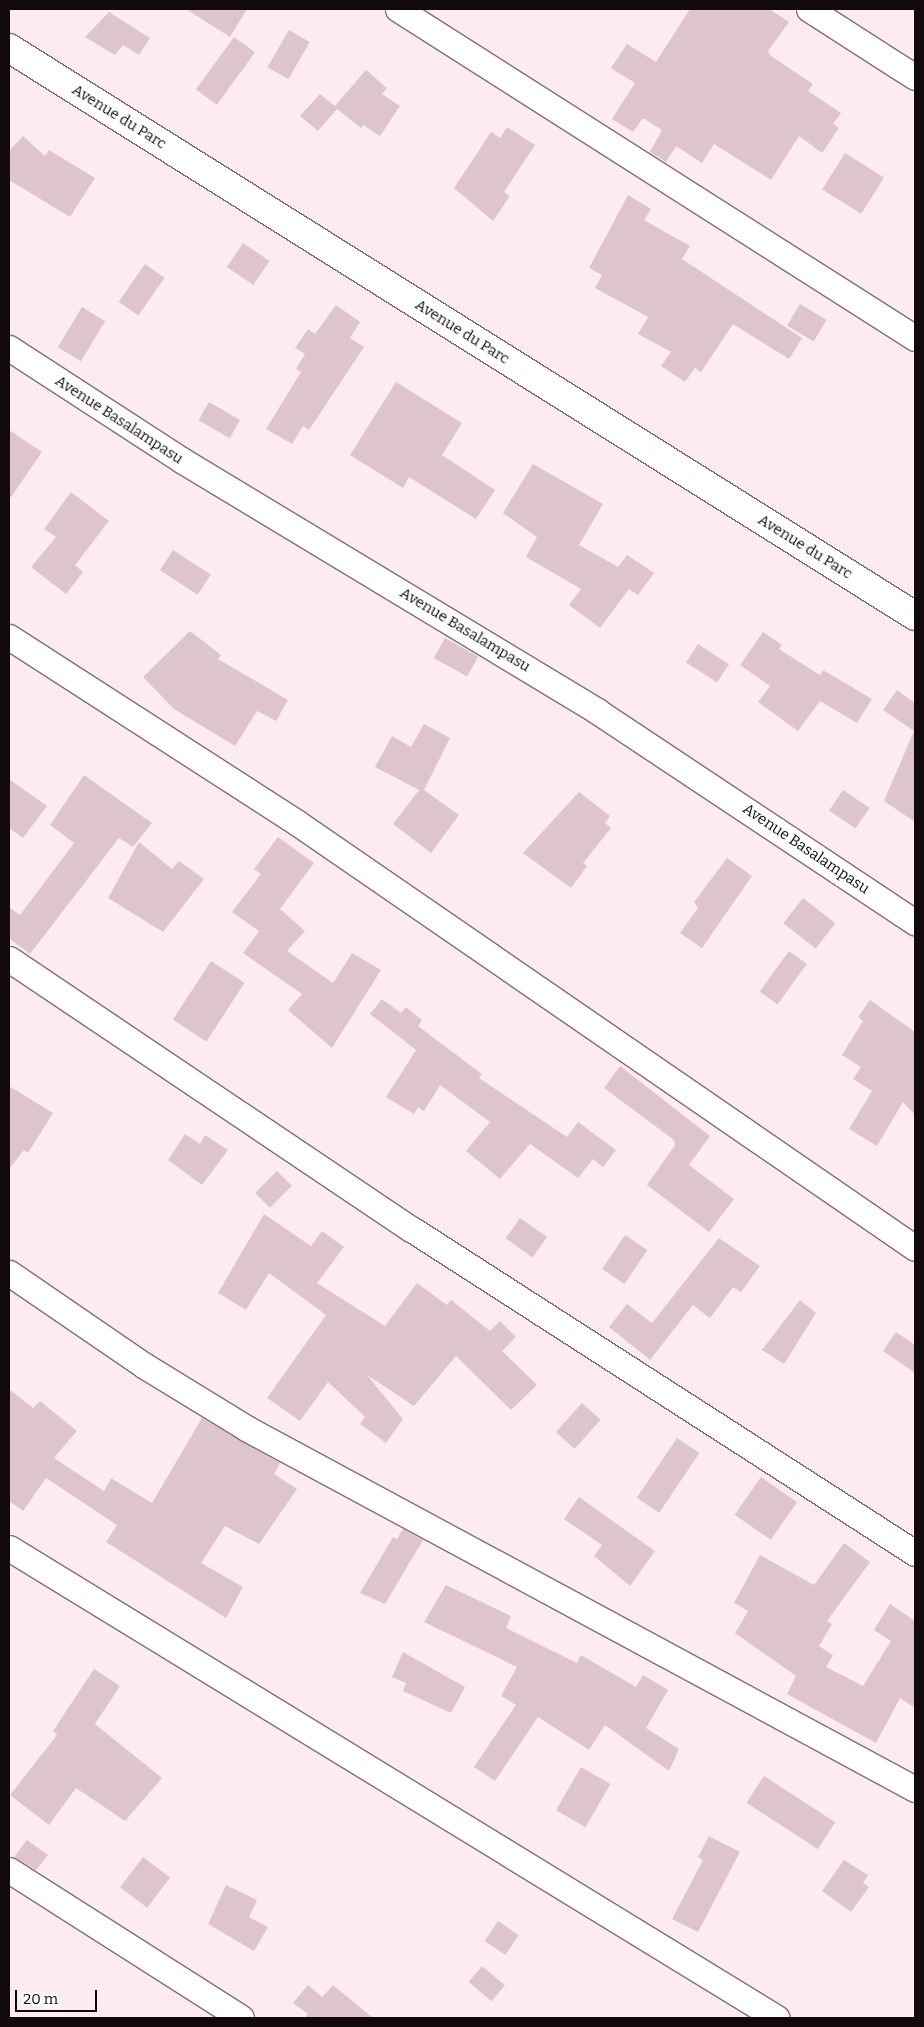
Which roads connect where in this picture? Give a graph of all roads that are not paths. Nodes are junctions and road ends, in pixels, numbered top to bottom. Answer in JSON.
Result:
{"nodes":[{"id":1,"x":398,"y":9,"type":"edge"},
{"id":2,"x":809,"y":9,"type":"edge"},
{"id":3,"x":9,"y":48,"type":"edge"},
{"id":4,"x":915,"y":77,"type":"edge"},
{"id":5,"x":915,"y":338,"type":"edge"},
{"id":6,"x":9,"y":348,"type":"edge"},
{"id":7,"x":915,"y":616,"type":"edge"},
{"id":8,"x":9,"y":637,"type":"edge"},
{"id":9,"x":915,"y":922,"type":"edge"},
{"id":10,"x":9,"y":959,"type":"edge"},
{"id":11,"x":915,"y":1248,"type":"edge"},
{"id":12,"x":9,"y":1272,"type":"edge"},
{"id":13,"x":9,"y":1548,"type":"edge"},
{"id":14,"x":915,"y":1553,"type":"edge"},
{"id":15,"x":915,"y":1789,"type":"edge"},
{"id":16,"x":9,"y":1870,"type":"edge"},
{"id":17,"x":241,"y":2018,"type":"edge"},
{"id":18,"x":777,"y":2018,"type":"edge"}],
"edges":[{"from":1,"to":5,"type":"street"},
{"from":2,"to":4,"type":"street"},
{"from":3,"to":7,"type":"street","name":"Avenue du Parc"},
{"from":6,"to":9,"type":"street","name":"Avenue Basalampasu"},
{"from":8,"to":11,"type":"street"},
{"from":10,"to":14,"type":"street"},
{"from":12,"to":15,"type":"street"},
{"from":13,"to":18,"type":"street"},
{"from":16,"to":17,"type":"street"}]}
